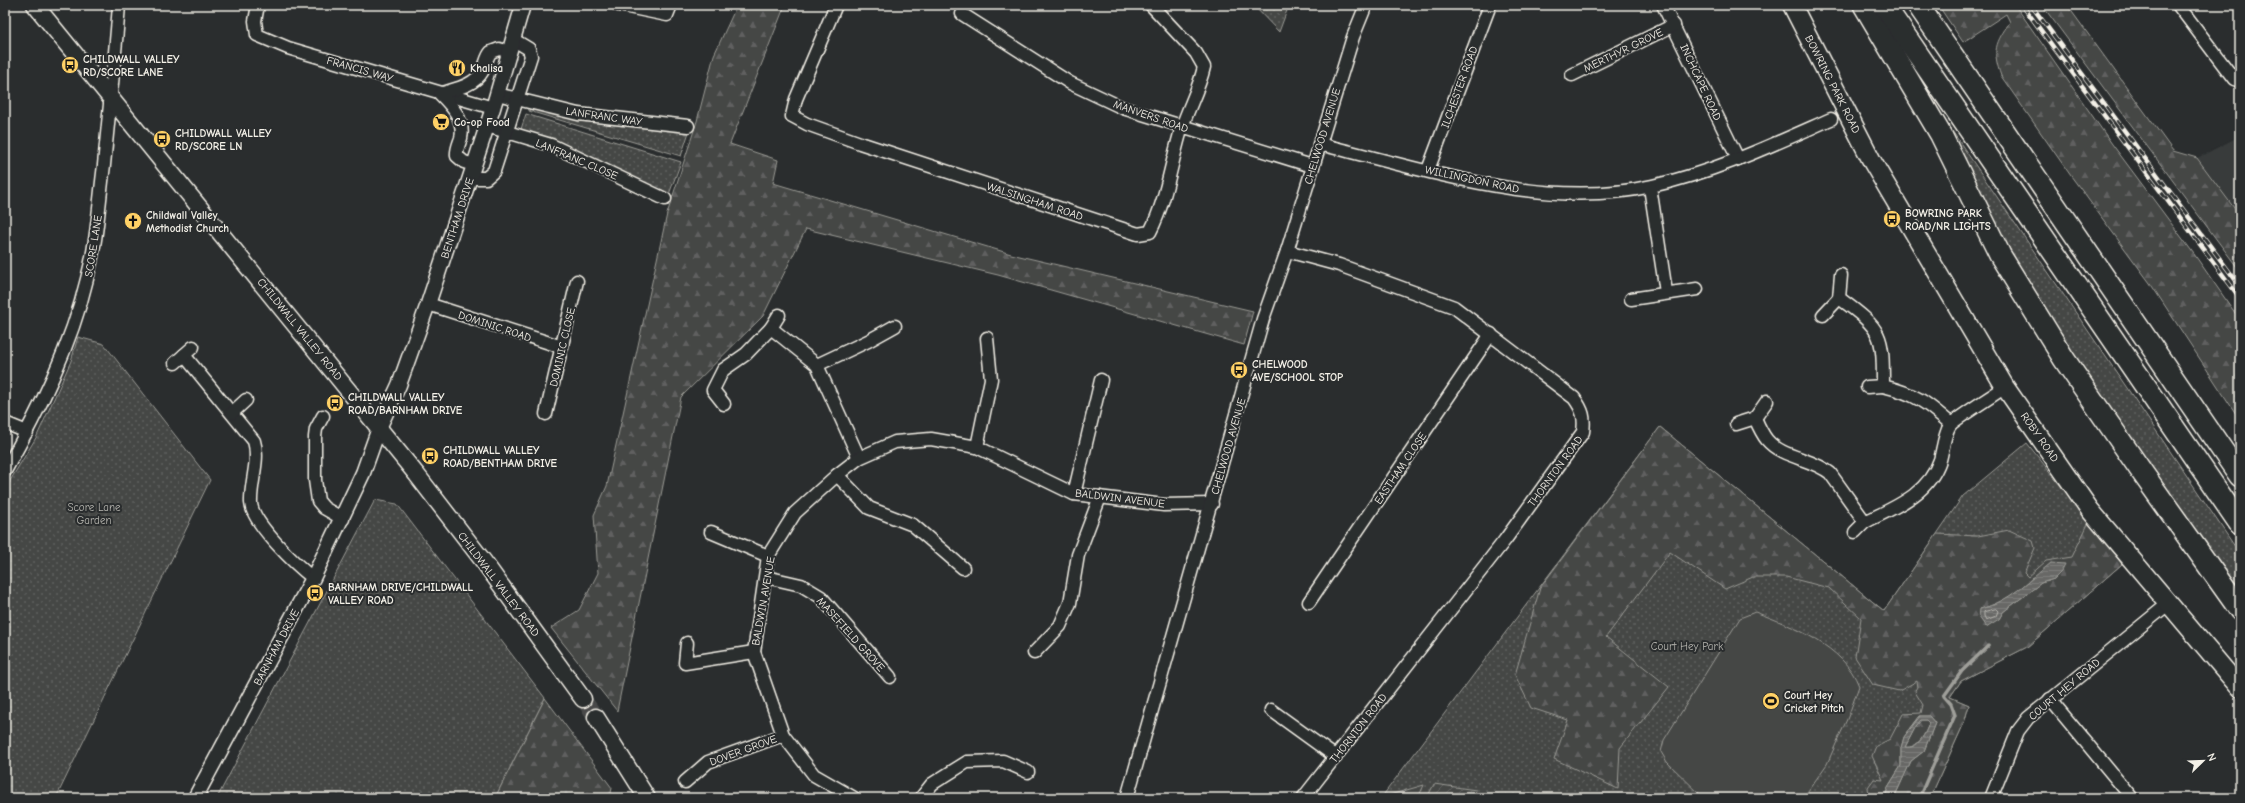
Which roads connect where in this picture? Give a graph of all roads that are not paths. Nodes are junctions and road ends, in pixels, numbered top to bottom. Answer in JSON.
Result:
{"nodes":[{"id":1,"x":36,"y":5,"type":"edge"},
{"id":2,"x":119,"y":5,"type":"edge"},
{"id":3,"x":258,"y":5,"type":"edge"},
{"id":4,"x":523,"y":5,"type":"edge"},
{"id":5,"x":618,"y":5,"type":"edge"},
{"id":6,"x":671,"y":5,"type":"edge"},
{"id":7,"x":836,"y":5,"type":"edge"},
{"id":8,"x":1151,"y":5,"type":"edge"},
{"id":9,"x":1366,"y":5,"type":"edge"},
{"id":10,"x":1490,"y":5,"type":"edge"},
{"id":11,"x":1663,"y":5,"type":"edge"},
{"id":12,"x":1792,"y":5,"type":"edge"},
{"id":13,"x":1864,"y":5,"type":"edge"},
{"id":14,"x":1884,"y":5,"type":"edge"},
{"id":15,"x":1918,"y":5,"type":"edge"},
{"id":16,"x":2178,"y":5,"type":"edge"},
{"id":17,"x":962,"y":14,"type":"dead end"},
{"id":18,"x":1674,"y":25,"type":"junction"},
{"id":19,"x":512,"y":46,"type":"junction"},
{"id":20,"x":1572,"y":75,"type":"dead end"},
{"id":21,"x":2240,"y":81,"type":"edge"},
{"id":22,"x":440,"y":94,"type":"junction"},
{"id":23,"x":497,"y":94,"type":"junction"},
{"id":24,"x":517,"y":98,"type":"junction"},
{"id":25,"x":112,"y":101,"type":"junction"},
{"id":26,"x":493,"y":108,"type":"junction"},
{"id":27,"x":1830,"y":120,"type":"dead end"},
{"id":28,"x":487,"y":126,"type":"junction"},
{"id":29,"x":688,"y":126,"type":"dead end"},
{"id":30,"x":1182,"y":126,"type":"junction"},
{"id":31,"x":506,"y":132,"type":"junction"},
{"id":32,"x":1319,"y":144,"type":"junction"},
{"id":33,"x":1738,"y":160,"type":"junction"},
{"id":34,"x":1873,"y":162,"type":"joint"},
{"id":35,"x":1312,"y":166,"type":"junction"},
{"id":36,"x":1428,"y":170,"type":"junction"},
{"id":37,"x":472,"y":171,"type":"junction"},
{"id":38,"x":1650,"y":187,"type":"junction"},
{"id":39,"x":665,"y":199,"type":"dead end"},
{"id":40,"x":1287,"y":251,"type":"junction"},
{"id":41,"x":1841,"y":275,"type":"dead end"},
{"id":42,"x":577,"y":281,"type":"dead end"},
{"id":43,"x":1697,"y":289,"type":"dead end"},
{"id":44,"x":1666,"y":292,"type":"junction"},
{"id":45,"x":1631,"y":298,"type":"dead end"},
{"id":46,"x":1840,"y":298,"type":"junction"},
{"id":47,"x":428,"y":304,"type":"junction"},
{"id":48,"x":779,"y":315,"type":"dead end"},
{"id":49,"x":1823,"y":315,"type":"dead end"},
{"id":50,"x":895,"y":326,"type":"dead end"},
{"id":51,"x":771,"y":328,"type":"junction"},
{"id":52,"x":1491,"y":334,"type":"junction"},
{"id":53,"x":987,"y":338,"type":"dead end"},
{"id":54,"x":562,"y":347,"type":"junction"},
{"id":55,"x":184,"y":355,"type":"dead end"},
{"id":56,"x":817,"y":365,"type":"junction"},
{"id":57,"x":1102,"y":380,"type":"dead end"},
{"id":58,"x":1867,"y":386,"type":"dead end"},
{"id":59,"x":1883,"y":386,"type":"junction"},
{"id":60,"x":2006,"y":388,"type":"junction"},
{"id":61,"x":2185,"y":396,"type":"junction"},
{"id":62,"x":246,"y":400,"type":"dead end"},
{"id":63,"x":1767,"y":401,"type":"dead end"},
{"id":64,"x":724,"y":404,"type":"dead end"},
{"id":65,"x":232,"y":413,"type":"junction"},
{"id":66,"x":546,"y":414,"type":"dead end"},
{"id":67,"x":323,"y":416,"type":"dead end"},
{"id":68,"x":1755,"y":418,"type":"junction"},
{"id":69,"x":5,"y":423,"type":"edge"},
{"id":70,"x":1736,"y":424,"type":"dead end"},
{"id":71,"x":1950,"y":424,"type":"junction"},
{"id":72,"x":379,"y":428,"type":"junction"},
{"id":73,"x":27,"y":432,"type":"junction"},
{"id":74,"x":977,"y":447,"type":"junction"},
{"id":75,"x":859,"y":458,"type":"junction"},
{"id":76,"x":2240,"y":470,"type":"edge"},
{"id":77,"x":5,"y":471,"type":"edge"},
{"id":78,"x":837,"y":475,"type":"junction"},
{"id":79,"x":2240,"y":476,"type":"edge"},
{"id":80,"x":1074,"y":494,"type":"junction"},
{"id":81,"x":1100,"y":497,"type":"junction"},
{"id":82,"x":1212,"y":504,"type":"junction"},
{"id":83,"x":343,"y":519,"type":"junction"},
{"id":84,"x":1865,"y":522,"type":"junction"},
{"id":85,"x":2240,"y":524,"type":"edge"},
{"id":86,"x":711,"y":532,"type":"dead end"},
{"id":87,"x":1855,"y":532,"type":"dead end"},
{"id":88,"x":768,"y":556,"type":"junction"},
{"id":89,"x":963,"y":568,"type":"dead end"},
{"id":90,"x":766,"y":577,"type":"junction"},
{"id":91,"x":313,"y":578,"type":"junction"},
{"id":92,"x":1309,"y":602,"type":"dead end"},
{"id":93,"x":2168,"y":604,"type":"junction"},
{"id":94,"x":2240,"y":610,"type":"edge"},
{"id":95,"x":687,"y":643,"type":"dead end"},
{"id":96,"x":754,"y":652,"type":"junction"},
{"id":97,"x":1034,"y":653,"type":"dead end"},
{"id":98,"x":890,"y":677,"type":"dead end"},
{"id":99,"x":2240,"y":688,"type":"edge"},
{"id":100,"x":583,"y":698,"type":"tunnel mouth"},
{"id":101,"x":2050,"y":699,"type":"junction"},
{"id":102,"x":1271,"y":710,"type":"dead end"},
{"id":103,"x":596,"y":718,"type":"tunnel mouth"},
{"id":104,"x":783,"y":735,"type":"junction"},
{"id":105,"x":1336,"y":757,"type":"junction"},
{"id":106,"x":1028,"y":772,"type":"dead end"},
{"id":107,"x":685,"y":782,"type":"dead end"},
{"id":108,"x":195,"y":798,"type":"edge"},
{"id":109,"x":647,"y":798,"type":"edge"},
{"id":110,"x":854,"y":798,"type":"edge"},
{"id":111,"x":921,"y":798,"type":"edge"},
{"id":112,"x":1126,"y":798,"type":"edge"},
{"id":113,"x":1304,"y":798,"type":"edge"},
{"id":114,"x":1991,"y":798,"type":"edge"},
{"id":115,"x":2132,"y":798,"type":"edge"}],
"edges":[{"from":1,"to":25,"type":"main road","name":"CHILDWALL VALLEY ROAD"},
{"from":2,"to":25,"type":"street","name":"SCORE LANE"},
{"from":3,"to":22,"type":"street","name":"FRANCIS WAY"},
{"from":4,"to":19,"type":"street","name":"BENTHAM DRIVE"},
{"from":5,"to":6,"type":"street"},
{"from":7,"to":30,"type":"street","name":"WALSINGHAM ROAD"},
{"from":8,"to":30,"type":"street","name":"WALSINGHAM ROAD"},
{"from":9,"to":32,"type":"street","name":"CHELWOOD AVENUE"},
{"from":10,"to":36,"type":"street","name":"ILCHESTER ROAD"},
{"from":11,"to":18,"type":"street","name":"INCHCAPE ROAD"},
{"from":12,"to":34,"type":"main road","name":"BOWRING PARK ROAD"},
{"from":13,"to":94,"type":"highway"},
{"from":14,"to":85,"type":"highway"},
{"from":15,"to":61,"type":"highway"},
{"from":16,"to":21,"type":"street"},
{"from":17,"to":30,"type":"street","name":"MANVERS ROAD"},
{"from":18,"to":20,"type":"street","name":"MERTHYR GROVE"},
{"from":18,"to":33,"type":"street","name":"INCHCAPE ROAD"},
{"from":19,"to":22,"type":"street"},
{"from":19,"to":23,"type":"street","name":"BENTHAM DRIVE"},
{"from":19,"to":24,"type":"street"},
{"from":22,"to":26,"type":"street","name":"FRANCIS WAY"},
{"from":22,"to":37,"type":"street"},
{"from":23,"to":24,"type":"street","name":"LANFRANC WAY"},
{"from":23,"to":26,"type":"street","name":"BENTHAM DRIVE"},
{"from":24,"to":29,"type":"street","name":"LANFRANC WAY"},
{"from":24,"to":31,"type":"street"},
{"from":25,"to":72,"type":"main road","name":"CHILDWALL VALLEY ROAD"},
{"from":25,"to":73,"type":"street","name":"SCORE LANE"},
{"from":26,"to":28,"type":"street","name":"BENTHAM DRIVE"},
{"from":27,"to":33,"type":"street","name":"WILLINGDON ROAD"},
{"from":28,"to":31,"type":"street","name":"LANFRANC CLOSE"},
{"from":28,"to":37,"type":"street","name":"BENTHAM DRIVE"},
{"from":30,"to":35,"type":"street","name":"MANVERS ROAD"},
{"from":31,"to":37,"type":"street"},
{"from":31,"to":39,"type":"street","name":"LANFRANC CLOSE"},
{"from":32,"to":35,"type":"street","name":"CHELWOOD AVENUE"},
{"from":32,"to":36,"type":"street","name":"WILLINGDON ROAD"},
{"from":33,"to":38,"type":"street","name":"WILLINGDON ROAD"},
{"from":34,"to":60,"type":"main road","name":"ROBY ROAD"},
{"from":35,"to":40,"type":"street","name":"CHELWOOD AVENUE"},
{"from":36,"to":38,"type":"street","name":"WILLINGDON ROAD"},
{"from":37,"to":47,"type":"street","name":"BENTHAM DRIVE"},
{"from":38,"to":44,"type":"street"},
{"from":40,"to":52,"type":"street","name":"THORNTON ROAD"},
{"from":40,"to":82,"type":"street","name":"CHELWOOD AVENUE"},
{"from":41,"to":46,"type":"street"},
{"from":42,"to":54,"type":"street","name":"DOMINIC CLOSE"},
{"from":43,"to":44,"type":"street"},
{"from":44,"to":45,"type":"street"},
{"from":46,"to":49,"type":"street"},
{"from":46,"to":59,"type":"street"},
{"from":47,"to":54,"type":"street","name":"DOMINIC ROAD"},
{"from":47,"to":72,"type":"street","name":"BENTHAM DRIVE"},
{"from":48,"to":51,"type":"street"},
{"from":50,"to":56,"type":"street"},
{"from":51,"to":56,"type":"street"},
{"from":51,"to":64,"type":"street"},
{"from":52,"to":92,"type":"street","name":"EASTHAM CLOSE"},
{"from":52,"to":105,"type":"street","name":"THORNTON ROAD"},
{"from":53,"to":74,"type":"street"},
{"from":54,"to":66,"type":"street","name":"DOMINIC CLOSE"},
{"from":55,"to":65,"type":"street"},
{"from":56,"to":75,"type":"street"},
{"from":57,"to":80,"type":"street"},
{"from":58,"to":59,"type":"street"},
{"from":59,"to":71,"type":"street"},
{"from":60,"to":71,"type":"street"},
{"from":60,"to":93,"type":"main road","name":"ROBY ROAD"},
{"from":61,"to":76,"type":"highway"},
{"from":61,"to":79,"type":"highway"},
{"from":62,"to":65,"type":"street"},
{"from":63,"to":68,"type":"street"},
{"from":65,"to":91,"type":"street"},
{"from":67,"to":83,"type":"street"},
{"from":68,"to":70,"type":"street"},
{"from":68,"to":84,"type":"street"},
{"from":69,"to":73,"type":"street"},
{"from":71,"to":84,"type":"street"},
{"from":72,"to":83,"type":"street","name":"BARNHAM DRIVE"},
{"from":72,"to":100,"type":"main road","name":"CHILDWALL VALLEY ROAD"},
{"from":73,"to":77,"type":"street","name":"SCORE LANE"},
{"from":74,"to":75,"type":"street","name":"BALDWIN AVENUE"},
{"from":74,"to":80,"type":"street","name":"BALDWIN AVENUE"},
{"from":75,"to":78,"type":"street","name":"BALDWIN AVENUE"},
{"from":78,"to":88,"type":"street","name":"BALDWIN AVENUE"},
{"from":78,"to":89,"type":"street"},
{"from":80,"to":81,"type":"street","name":"BALDWIN AVENUE"},
{"from":81,"to":82,"type":"street","name":"BALDWIN AVENUE"},
{"from":81,"to":97,"type":"street"},
{"from":82,"to":112,"type":"street","name":"CHELWOOD AVENUE"},
{"from":83,"to":91,"type":"street","name":"BARNHAM DRIVE"},
{"from":84,"to":87,"type":"street"},
{"from":86,"to":88,"type":"street"},
{"from":88,"to":90,"type":"street","name":"BALDWIN AVENUE"},
{"from":90,"to":96,"type":"street","name":"BALDWIN AVENUE"},
{"from":90,"to":98,"type":"street","name":"MASEFIELD GROVE"},
{"from":91,"to":108,"type":"street","name":"BARNHAM DRIVE"},
{"from":93,"to":99,"type":"main road","name":"ROBY ROAD"},
{"from":93,"to":101,"type":"street","name":"COURT HEY ROAD"},
{"from":95,"to":96,"type":"street"},
{"from":96,"to":104,"type":"street","name":"BALDWIN AVENUE"},
{"from":101,"to":114,"type":"street","name":"COURT HEY ROAD"},
{"from":101,"to":115,"type":"street"},
{"from":102,"to":105,"type":"street"},
{"from":103,"to":109,"type":"main road"},
{"from":104,"to":107,"type":"street","name":"DOVER GROVE"},
{"from":104,"to":110,"type":"street","name":"BALDWIN AVENUE"},
{"from":105,"to":113,"type":"street","name":"THORNTON ROAD"},
{"from":106,"to":111,"type":"street"}]}
